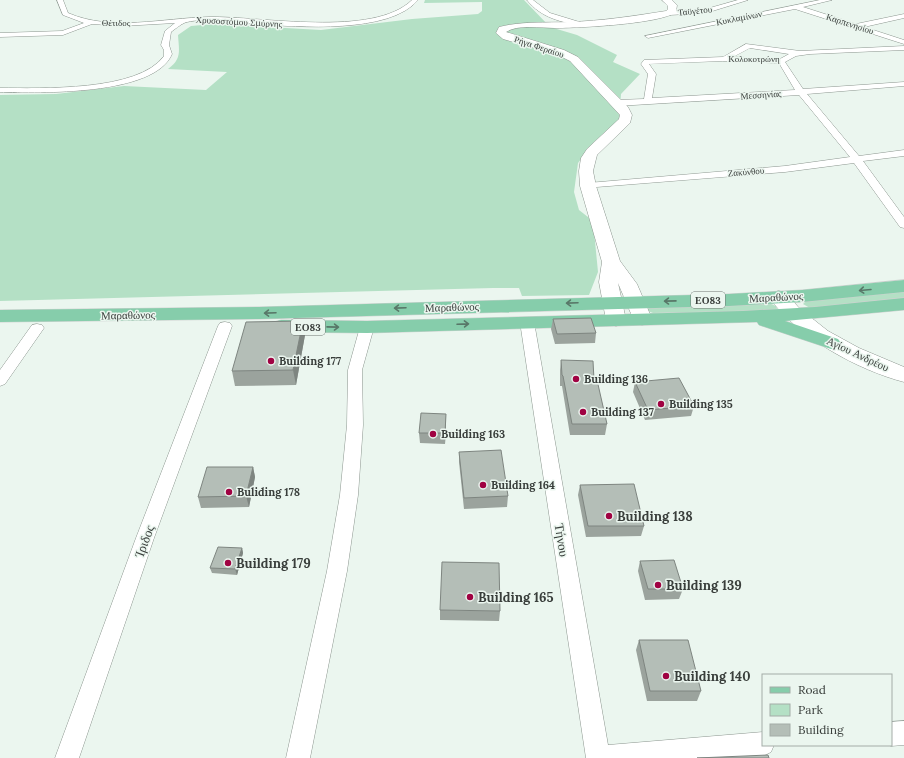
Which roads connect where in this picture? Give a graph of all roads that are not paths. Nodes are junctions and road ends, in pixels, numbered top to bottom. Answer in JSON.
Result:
{"nodes":[{"id":1,"x":60,"y":0,"type":"edge"},
{"id":2,"x":415,"y":0,"type":"edge"},
{"id":3,"x":530,"y":0,"type":"edge"},
{"id":4,"x":666,"y":0,"type":"edge"},
{"id":5,"x":745,"y":0,"type":"edge"},
{"id":6,"x":829,"y":0,"type":"edge"},
{"id":7,"x":796,"y":6,"type":"junction"},
{"id":8,"x":715,"y":9,"type":"junction"},
{"id":9,"x":669,"y":13,"type":"junction"},
{"id":10,"x":904,"y":16,"type":"edge"},
{"id":11,"x":741,"y":18,"type":"junction"},
{"id":12,"x":183,"y":21,"type":"junction"},
{"id":13,"x":92,"y":22,"type":"junction"},
{"id":14,"x":583,"y":24,"type":"junction"},
{"id":15,"x":856,"y":26,"type":"junction"},
{"id":16,"x":0,"y":35,"type":"edge"},
{"id":17,"x":648,"y":36,"type":"dead end"},
{"id":18,"x":904,"y":42,"type":"edge"},
{"id":19,"x":904,"y":48,"type":"edge"},
{"id":20,"x":800,"y":53,"type":"junction"},
{"id":21,"x":723,"y":59,"type":"junction"},
{"id":22,"x":782,"y":60,"type":"junction"},
{"id":23,"x":904,"y":84,"type":"edge"},
{"id":24,"x":0,"y":90,"type":"edge"},
{"id":25,"x":801,"y":92,"type":"junction"},
{"id":26,"x":646,"y":102,"type":"junction"},
{"id":27,"x":617,"y":103,"type":"junction"},
{"id":28,"x":904,"y":153,"type":"edge"},
{"id":29,"x":857,"y":160,"type":"junction"},
{"id":30,"x":588,"y":186,"type":"junction"},
{"id":31,"x":904,"y":225,"type":"edge"},
{"id":32,"x":611,"y":262,"type":"junction"},
{"id":33,"x":904,"y":286,"type":"edge"},
{"id":34,"x":779,"y":297,"type":"junction"},
{"id":35,"x":904,"y":304,"type":"edge"},
{"id":36,"x":639,"y":310,"type":"junction"},
{"id":37,"x":613,"y":311,"type":"junction"},
{"id":38,"x":793,"y":315,"type":"junction"},
{"id":39,"x":0,"y":316,"type":"edge"},
{"id":40,"x":743,"y":317,"type":"junction"},
{"id":41,"x":526,"y":322,"type":"junction"},
{"id":42,"x":225,"y":326,"type":"junction"},
{"id":43,"x":367,"y":327,"type":"junction"},
{"id":44,"x":36,"y":328,"type":"junction"},
{"id":45,"x":0,"y":329,"type":"edge"},
{"id":46,"x":831,"y":343,"type":"junction"},
{"id":47,"x":904,"y":375,"type":"edge"},
{"id":48,"x":0,"y":381,"type":"edge"},
{"id":49,"x":904,"y":733,"type":"edge"},
{"id":50,"x":892,"y":734,"type":"edge"},
{"id":51,"x":762,"y":744,"type":"edge"},
{"id":52,"x":67,"y":758,"type":"edge"},
{"id":53,"x":298,"y":758,"type":"edge"},
{"id":54,"x":598,"y":758,"type":"edge"}],
"edges":[{"from":1,"to":13,"type":"street","name":"Θέτιδος"},
{"from":2,"to":12,"type":"street","name":"Χρυσοστόμου Σμύρνης"},
{"from":3,"to":14,"type":"street"},
{"from":4,"to":9,"type":"street"},
{"from":5,"to":8,"type":"street","name":"Ταϋγέτου"},
{"from":6,"to":7,"type":"street","name":"Κυκλαμίνων"},
{"from":7,"to":11,"type":"street","name":"Κυκλαμίνων"},
{"from":7,"to":15,"type":"street","name":"Καρπενησίου"},
{"from":8,"to":9,"type":"street","name":"Ταϋγέτου"},
{"from":8,"to":11,"type":"street"},
{"from":9,"to":14,"type":"street","name":"Ρήγα Φεραίου"},
{"from":10,"to":15,"type":"street"},
{"from":11,"to":17,"type":"street","name":"Κυκλαμίνων"},
{"from":12,"to":13,"type":"street","name":"Θέτιδος"},
{"from":12,"to":24,"type":"street","name":"Χρυσοστόμου Σμύρνης"},
{"from":13,"to":16,"type":"street"},
{"from":14,"to":27,"type":"street","name":"Ρήγα Φεραίου"},
{"from":15,"to":18,"type":"street","name":"Καρπενησίου"},
{"from":19,"to":20,"type":"street","name":"Κολοκοτρώνη"},
{"from":20,"to":21,"type":"street"},
{"from":20,"to":22,"type":"street","name":"Κολοκοτρώνη"},
{"from":21,"to":22,"type":"street","name":"Κολοκοτρώνη"},
{"from":21,"to":26,"type":"street","name":"Κολοκοτρώνη"},
{"from":22,"to":25,"type":"street"},
{"from":23,"to":25,"type":"street","name":"Μεσσηνίας"},
{"from":25,"to":26,"type":"street","name":"Μεσσηνίας"},
{"from":25,"to":29,"type":"street"},
{"from":26,"to":27,"type":"street","name":"Μεσσηνίας"},
{"from":27,"to":30,"type":"street","name":"Ρήγα Φεραίου"},
{"from":28,"to":29,"type":"street","name":"Ζακύνθου"},
{"from":29,"to":30,"type":"street","name":"Ζακύνθου"},
{"from":29,"to":31,"type":"street"},
{"from":30,"to":32,"type":"street","name":"Ρήγα Φεραίου"},
{"from":32,"to":36,"type":"street"},
{"from":32,"to":37,"type":"street"},
{"from":33,"to":34,"type":"main road","name":"Μαραθώνος","number":"ΕΟ83","one_way":true},
{"from":34,"to":36,"type":"main road","name":"Μαραθώνος","number":"ΕΟ83","one_way":true},
{"from":34,"to":38,"type":"street","name":"Αγίου Ανδρέου"},
{"from":35,"to":38,"type":"main road","name":"Μαραθώνος","number":"ΕΟ83"},
{"from":36,"to":37,"type":"main road","name":"Μαραθώνος","number":"ΕΟ83"},
{"from":36,"to":40,"type":"main road","name":"Μαραθώνος","number":"ΕΟ83"},
{"from":37,"to":39,"type":"main road","name":"Μαραθώνος","number":"ΕΟ83","one_way":true},
{"from":37,"to":41,"type":"main road","name":"Μαραθώνος","number":"ΕΟ83"},
{"from":38,"to":40,"type":"main road","name":"Μαραθώνος","number":"ΕΟ83"},
{"from":38,"to":46,"type":"street","name":"Αγίου Ανδρέου"},
{"from":40,"to":46,"type":"main road"},
{"from":43,"to":41,"type":"main road","name":"Μαραθώνος","number":"ΕΟ83","one_way":true},
{"from":41,"to":54,"type":"street","name":"Τήνου"},
{"from":42,"to":43,"type":"main road","name":"Μαραθώνος","number":"ΕΟ83","one_way":true},
{"from":42,"to":44,"type":"main road","name":"Μαραθώνος","number":"ΕΟ83"},
{"from":42,"to":52,"type":"street","name":"Ίριδος"},
{"from":43,"to":53,"type":"street"},
{"from":44,"to":45,"type":"main road","name":"Μαραθώνος","number":"ΕΟ83"},
{"from":44,"to":48,"type":"street"},
{"from":46,"to":47,"type":"street","name":"Αγίου Ανδρέου"},
{"from":49,"to":50,"type":"street"},
{"from":51,"to":54,"type":"street"}]}
